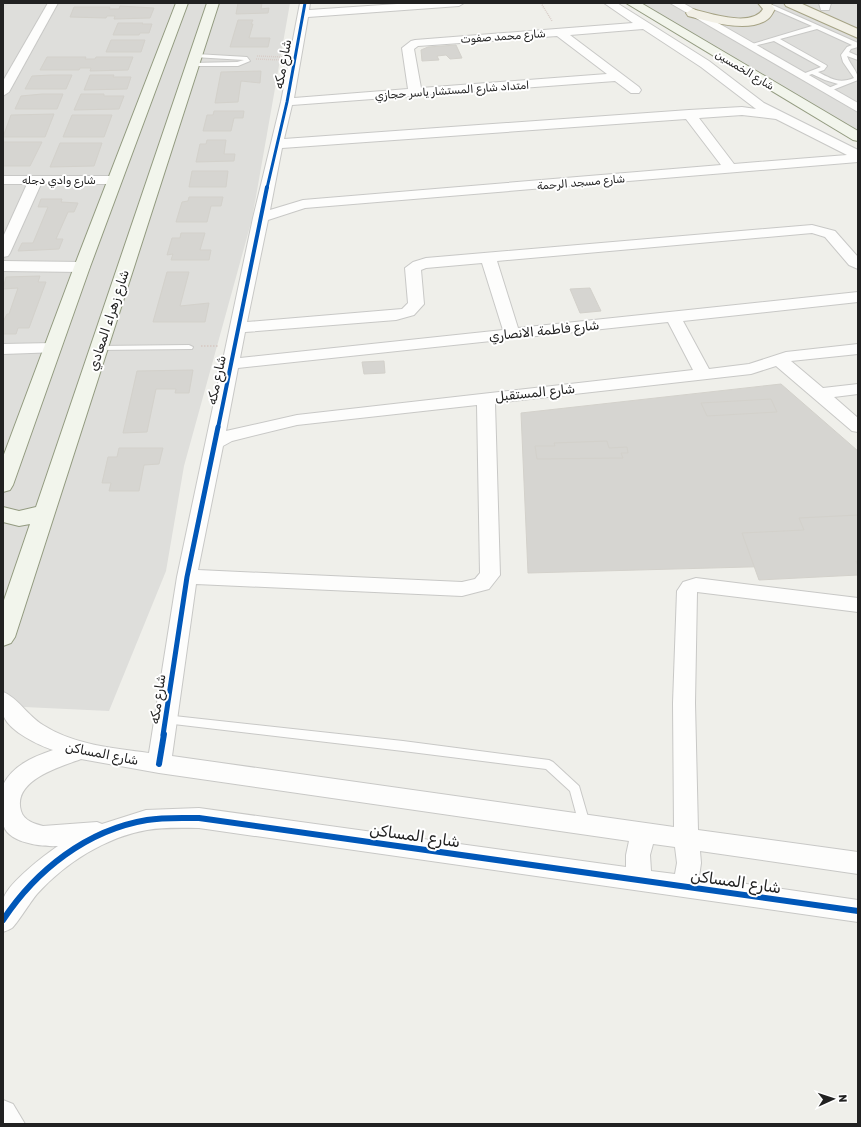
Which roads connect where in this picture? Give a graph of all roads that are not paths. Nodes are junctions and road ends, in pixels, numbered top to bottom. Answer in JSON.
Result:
{"nodes":[{"id":1,"x":53,"y":3,"type":"edge"},
{"id":2,"x":182,"y":3,"type":"edge"},
{"id":3,"x":213,"y":3,"type":"edge"},
{"id":4,"x":459,"y":3,"type":"edge"},
{"id":5,"x":609,"y":3,"type":"edge"},
{"id":6,"x":632,"y":3,"type":"edge"},
{"id":7,"x":656,"y":3,"type":"edge"},
{"id":8,"x":675,"y":3,"type":"edge"},
{"id":9,"x":790,"y":3,"type":"edge"},
{"id":10,"x":765,"y":4,"type":"edge"},
{"id":11,"x":822,"y":4,"type":"edge"},
{"id":12,"x":388,"y":5,"type":"edge"},
{"id":13,"x":304,"y":8,"type":"edge"},
{"id":14,"x":692,"y":13,"type":"junction"},
{"id":15,"x":858,"y":21,"type":"edge"},
{"id":16,"x":644,"y":26,"type":"junction"},
{"id":17,"x":816,"y":27,"type":"junction"},
{"id":18,"x":559,"y":32,"type":"junction"},
{"id":19,"x":717,"y":39,"type":"junction"},
{"id":20,"x":775,"y":39,"type":"junction"},
{"id":21,"x":858,"y":41,"type":"edge"},
{"id":22,"x":699,"y":43,"type":"junction"},
{"id":23,"x":751,"y":46,"type":"junction"},
{"id":24,"x":845,"y":53,"type":"junction"},
{"id":25,"x":858,"y":58,"type":"edge"},
{"id":26,"x":194,"y":60,"type":"junction"},
{"id":27,"x":3,"y":63,"type":"edge"},
{"id":28,"x":19,"y":63,"type":"junction"},
{"id":29,"x":808,"y":74,"type":"junction"},
{"id":30,"x":616,"y":77,"type":"junction"},
{"id":31,"x":857,"y":78,"type":"edge"},
{"id":32,"x":843,"y":83,"type":"junction"},
{"id":33,"x":634,"y":90,"type":"dead end"},
{"id":34,"x":828,"y":90,"type":"junction"},
{"id":35,"x":3,"y":92,"type":"edge"},
{"id":36,"x":415,"y":92,"type":"junction"},
{"id":37,"x":745,"y":96,"type":"junction"},
{"id":38,"x":287,"y":102,"type":"junction"},
{"id":39,"x":858,"y":108,"type":"edge"},
{"id":40,"x":742,"y":111,"type":"junction"},
{"id":41,"x":689,"y":114,"type":"junction"},
{"id":42,"x":776,"y":115,"type":"junction"},
{"id":43,"x":858,"y":120,"type":"edge"},
{"id":44,"x":858,"y":137,"type":"edge"},
{"id":45,"x":276,"y":144,"type":"junction"},
{"id":46,"x":858,"y":155,"type":"edge"},
{"id":47,"x":858,"y":158,"type":"edge"},
{"id":48,"x":731,"y":169,"type":"junction"},
{"id":49,"x":3,"y":180,"type":"edge"},
{"id":50,"x":34,"y":185,"type":"junction"},
{"id":51,"x":113,"y":185,"type":"junction"},
{"id":52,"x":3,"y":190,"type":"edge"},
{"id":53,"x":266,"y":194,"type":"junction"},
{"id":54,"x":303,"y":204,"type":"junction"},
{"id":55,"x":260,"y":218,"type":"junction"},
{"id":56,"x":3,"y":253,"type":"edge"},
{"id":57,"x":490,"y":263,"type":"junction"},
{"id":58,"x":858,"y":264,"type":"edge"},
{"id":59,"x":3,"y":266,"type":"edge"},
{"id":60,"x":82,"y":267,"type":"junction"},
{"id":61,"x":858,"y":297,"type":"edge"},
{"id":62,"x":673,"y":317,"type":"junction"},
{"id":63,"x":328,"y":321,"type":"junction"},
{"id":64,"x":238,"y":328,"type":"junction"},
{"id":65,"x":512,"y":334,"type":"junction"},
{"id":66,"x":189,"y":347,"type":"road end"},
{"id":67,"x":53,"y":348,"type":"junction"},
{"id":68,"x":98,"y":348,"type":"junction"},
{"id":69,"x":858,"y":348,"type":"edge"},
{"id":70,"x":3,"y":349,"type":"edge"},
{"id":71,"x":334,"y":352,"type":"junction"},
{"id":72,"x":778,"y":359,"type":"junction"},
{"id":73,"x":230,"y":364,"type":"junction"},
{"id":74,"x":703,"y":374,"type":"junction"},
{"id":75,"x":858,"y":389,"type":"edge"},
{"id":76,"x":818,"y":394,"type":"junction"},
{"id":77,"x":486,"y":398,"type":"junction"},
{"id":78,"x":858,"y":427,"type":"edge"},
{"id":79,"x":214,"y":443,"type":"junction"},
{"id":80,"x":3,"y":485,"type":"edge"},
{"id":81,"x":45,"y":511,"type":"junction"},
{"id":82,"x":3,"y":514,"type":"edge"},
{"id":83,"x":187,"y":577,"type":"junction"},
{"id":84,"x":858,"y":604,"type":"edge"},
{"id":85,"x":3,"y":637,"type":"edge"},
{"id":86,"x":3,"y":701,"type":"edge"},
{"id":87,"x":166,"y":720,"type":"junction"},
{"id":88,"x":78,"y":750,"type":"junction"},
{"id":89,"x":159,"y":764,"type":"junction"},
{"id":90,"x":584,"y":824,"type":"junction"},
{"id":91,"x":109,"y":831,"type":"junction"},
{"id":92,"x":643,"y":832,"type":"junction"},
{"id":93,"x":686,"y":838,"type":"junction"},
{"id":94,"x":858,"y":863,"type":"edge"},
{"id":95,"x":639,"y":880,"type":"junction"},
{"id":96,"x":685,"y":887,"type":"junction"},
{"id":97,"x":858,"y":911,"type":"edge"},
{"id":98,"x":3,"y":920,"type":"edge"},
{"id":99,"x":3,"y":1114,"type":"edge"},
{"id":100,"x":10,"y":1124,"type":"edge"}],
"edges":[{"from":1,"to":28,"type":"street"},
{"from":2,"to":51,"type":"main road"},
{"from":3,"to":26,"type":"main road","name":"شارع زهراء المعادي"},
{"from":4,"to":12,"type":"street"},
{"from":5,"to":16,"type":"street"},
{"from":6,"to":22,"type":"main road","name":"شارع الخمسين"},
{"from":7,"to":19,"type":"main road","name":"شارع الخمسين"},
{"from":8,"to":14,"type":"street"},
{"from":9,"to":21,"type":"main road"},
{"from":10,"to":14,"type":"main road"},
{"from":10,"to":17,"type":"lane"},
{"from":11,"to":15,"type":"main road"},
{"from":12,"to":13,"type":"street"},
{"from":13,"to":38,"type":"street","name":"شارع مكه"},
{"from":14,"to":23,"type":"street"},
{"from":16,"to":18,"type":"street","name":"شارع محمد صفوت"},
{"from":16,"to":37,"type":"street"},
{"from":17,"to":20,"type":"lane"},
{"from":17,"to":21,"type":"lane"},
{"from":18,"to":30,"type":"street"},
{"from":18,"to":36,"type":"street","name":"شارع محمد صفوت"},
{"from":19,"to":22,"type":"main road"},
{"from":19,"to":43,"type":"main road","name":"شارع الخمسين"},
{"from":20,"to":23,"type":"lane"},
{"from":20,"to":29,"type":"lane"},
{"from":21,"to":24,"type":"lane"},
{"from":22,"to":44,"type":"main road","name":"شارع الخمسين"},
{"from":23,"to":29,"type":"street"},
{"from":24,"to":25,"type":"lane"},
{"from":24,"to":31,"type":"lane"},
{"from":26,"to":26,"type":"lane"},
{"from":26,"to":68,"type":"main road","name":"شارع زهراء المعادي"},
{"from":27,"to":28,"type":"street"},
{"from":28,"to":35,"type":"street"},
{"from":29,"to":32,"type":"lane"},
{"from":29,"to":34,"type":"street"},
{"from":30,"to":33,"type":"street"},
{"from":30,"to":36,"type":"street","name":"امتداد شارع المستشار ياسر حجازي"},
{"from":31,"to":32,"type":"lane"},
{"from":32,"to":34,"type":"lane"},
{"from":34,"to":39,"type":"street"},
{"from":36,"to":38,"type":"street","name":"امتداد شارع المستشار ياسر حجازي"},
{"from":37,"to":40,"type":"street"},
{"from":37,"to":42,"type":"street"},
{"from":38,"to":45,"type":"street","name":"شارع مكه"},
{"from":40,"to":41,"type":"street"},
{"from":40,"to":42,"type":"street"},
{"from":41,"to":45,"type":"street"},
{"from":41,"to":48,"type":"street"},
{"from":42,"to":46,"type":"street"},
{"from":45,"to":53,"type":"street","name":"شارع مكه"},
{"from":47,"to":48,"type":"street","name":"شارع مسجد الرحمة"},
{"from":48,"to":54,"type":"street","name":"شارع مسجد الرحمة"},
{"from":49,"to":50,"type":"street","name":"شارع وادي دجله"},
{"from":50,"to":51,"type":"street","name":"شارع وادي دجله"},
{"from":50,"to":52,"type":"street","name":"شارع وادي دجله"},
{"from":50,"to":56,"type":"street"},
{"from":51,"to":60,"type":"main road"},
{"from":53,"to":54,"type":"street","name":"شارع مسجد الرحمة"},
{"from":53,"to":55,"type":"street","name":"شارع مكه"},
{"from":54,"to":55,"type":"street","name":"شارع مسجد الرحمة"},
{"from":55,"to":64,"type":"street","name":"شارع مكه"},
{"from":57,"to":58,"type":"street"},
{"from":57,"to":63,"type":"street"},
{"from":57,"to":65,"type":"street"},
{"from":59,"to":60,"type":"street"},
{"from":60,"to":67,"type":"main road"},
{"from":61,"to":62,"type":"street","name":"شارع فاطمة الانصاري"},
{"from":62,"to":65,"type":"street","name":"شارع فاطمة الانصاري"},
{"from":62,"to":74,"type":"street"},
{"from":63,"to":64,"type":"street"},
{"from":63,"to":71,"type":"street"},
{"from":64,"to":73,"type":"street","name":"شارع مكه"},
{"from":65,"to":71,"type":"street","name":"شارع فاطمة الانصاري"},
{"from":66,"to":68,"type":"lane"},
{"from":67,"to":70,"type":"street"},
{"from":67,"to":80,"type":"main road"},
{"from":68,"to":81,"type":"main road","name":"شارع زهراء المعادي"},
{"from":69,"to":72,"type":"street","name":"شارع المستقبل"},
{"from":71,"to":73,"type":"street","name":"شارع فاطمة الانصاري"},
{"from":72,"to":74,"type":"street","name":"شارع المستقبل"},
{"from":72,"to":76,"type":"street"},
{"from":73,"to":79,"type":"street","name":"شارع مكه"},
{"from":74,"to":77,"type":"street","name":"شارع المستقبل"},
{"from":75,"to":76,"type":"street"},
{"from":76,"to":78,"type":"street"},
{"from":77,"to":79,"type":"street","name":"شارع المستقبل"},
{"from":77,"to":83,"type":"street"},
{"from":79,"to":83,"type":"street","name":"شارع مكه"},
{"from":81,"to":82,"type":"main road"},
{"from":81,"to":85,"type":"main road","name":"شارع زهراء المعادي"},
{"from":83,"to":87,"type":"street","name":"شارع مكه"},
{"from":84,"to":93,"type":"street"},
{"from":86,"to":88,"type":"street","name":"شارع المساكن"},
{"from":87,"to":89,"type":"street","name":"شارع مكه"},
{"from":87,"to":90,"type":"lane"},
{"from":88,"to":89,"type":"street","name":"شارع المساكن"},
{"from":88,"to":91,"type":"street"},
{"from":89,"to":90,"type":"street","name":"شارع المساكن"},
{"from":90,"to":92,"type":"street","name":"شارع المساكن"},
{"from":91,"to":95,"type":"street","name":"شارع المساكن"},
{"from":91,"to":98,"type":"street","name":"شارع المساكن"},
{"from":92,"to":93,"type":"street","name":"شارع المساكن"},
{"from":92,"to":95,"type":"street"},
{"from":93,"to":94,"type":"street","name":"شارع المساكن"},
{"from":93,"to":96,"type":"street"},
{"from":95,"to":96,"type":"street","name":"شارع المساكن"},
{"from":96,"to":97,"type":"street","name":"شارع المساكن"},
{"from":99,"to":100,"type":"street"}]}
